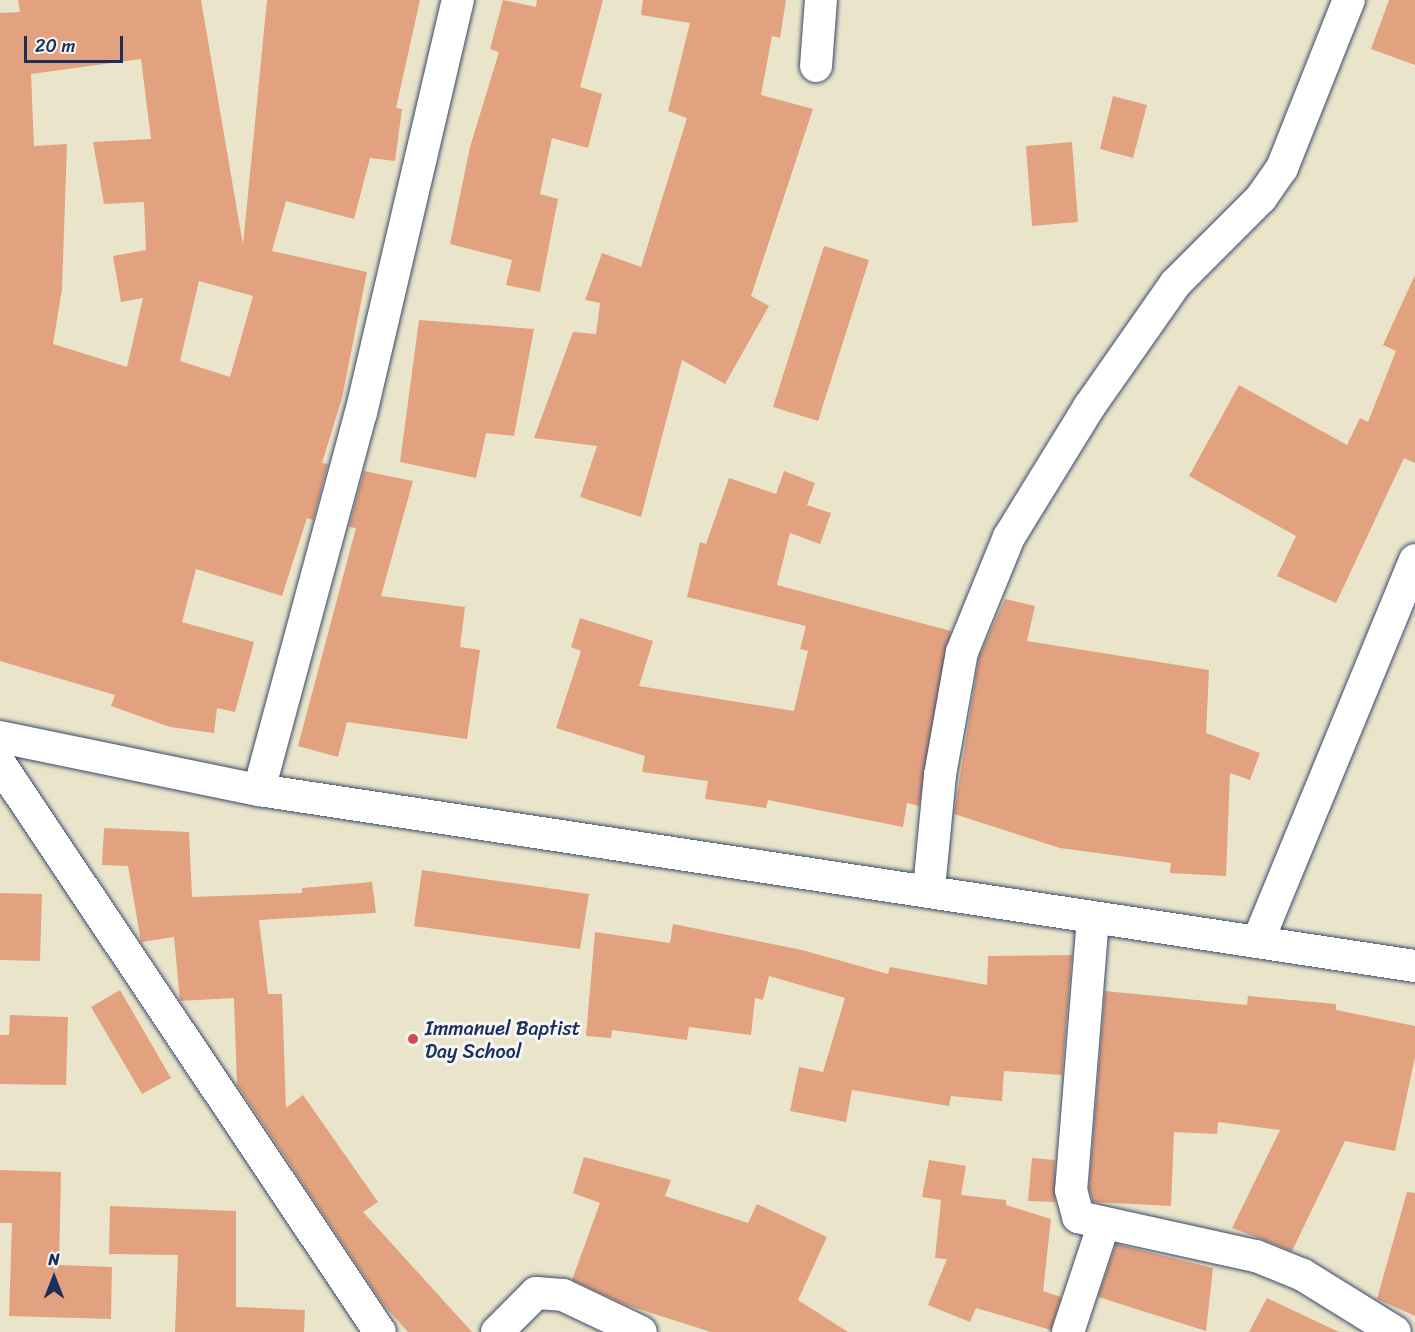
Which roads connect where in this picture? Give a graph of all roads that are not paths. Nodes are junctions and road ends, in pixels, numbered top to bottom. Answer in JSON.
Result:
{"nodes":[{"id":1,"x":458,"y":0,"type":"edge"},
{"id":2,"x":821,"y":0,"type":"edge"},
{"id":3,"x":1349,"y":0,"type":"edge"},
{"id":4,"x":816,"y":66,"type":"dead end"},
{"id":5,"x":1415,"y":560,"type":"edge"},
{"id":6,"x":0,"y":737,"type":"edge"},
{"id":7,"x":0,"y":764,"type":"edge"},
{"id":8,"x":259,"y":790,"type":"junction"},
{"id":9,"x":929,"y":889,"type":"junction"},
{"id":10,"x":1093,"y":918,"type":"junction"},
{"id":11,"x":1258,"y":941,"type":"junction"},
{"id":12,"x":1415,"y":966,"type":"edge"},
{"id":13,"x":1103,"y":1226,"type":"junction"},
{"id":14,"x":380,"y":1332,"type":"edge"},
{"id":15,"x":497,"y":1332,"type":"edge"},
{"id":16,"x":641,"y":1332,"type":"edge"},
{"id":17,"x":1068,"y":1332,"type":"edge"},
{"id":18,"x":1395,"y":1332,"type":"edge"}],
"edges":[{"from":1,"to":8,"type":"street"},
{"from":2,"to":4,"type":"street"},
{"from":3,"to":9,"type":"street"},
{"from":5,"to":11,"type":"street"},
{"from":6,"to":8,"type":"street"},
{"from":7,"to":14,"type":"street"},
{"from":8,"to":9,"type":"street"},
{"from":9,"to":10,"type":"street"},
{"from":10,"to":11,"type":"street"},
{"from":10,"to":13,"type":"street"},
{"from":11,"to":12,"type":"street"},
{"from":13,"to":17,"type":"street"},
{"from":13,"to":18,"type":"street"},
{"from":15,"to":16,"type":"street"}]}
